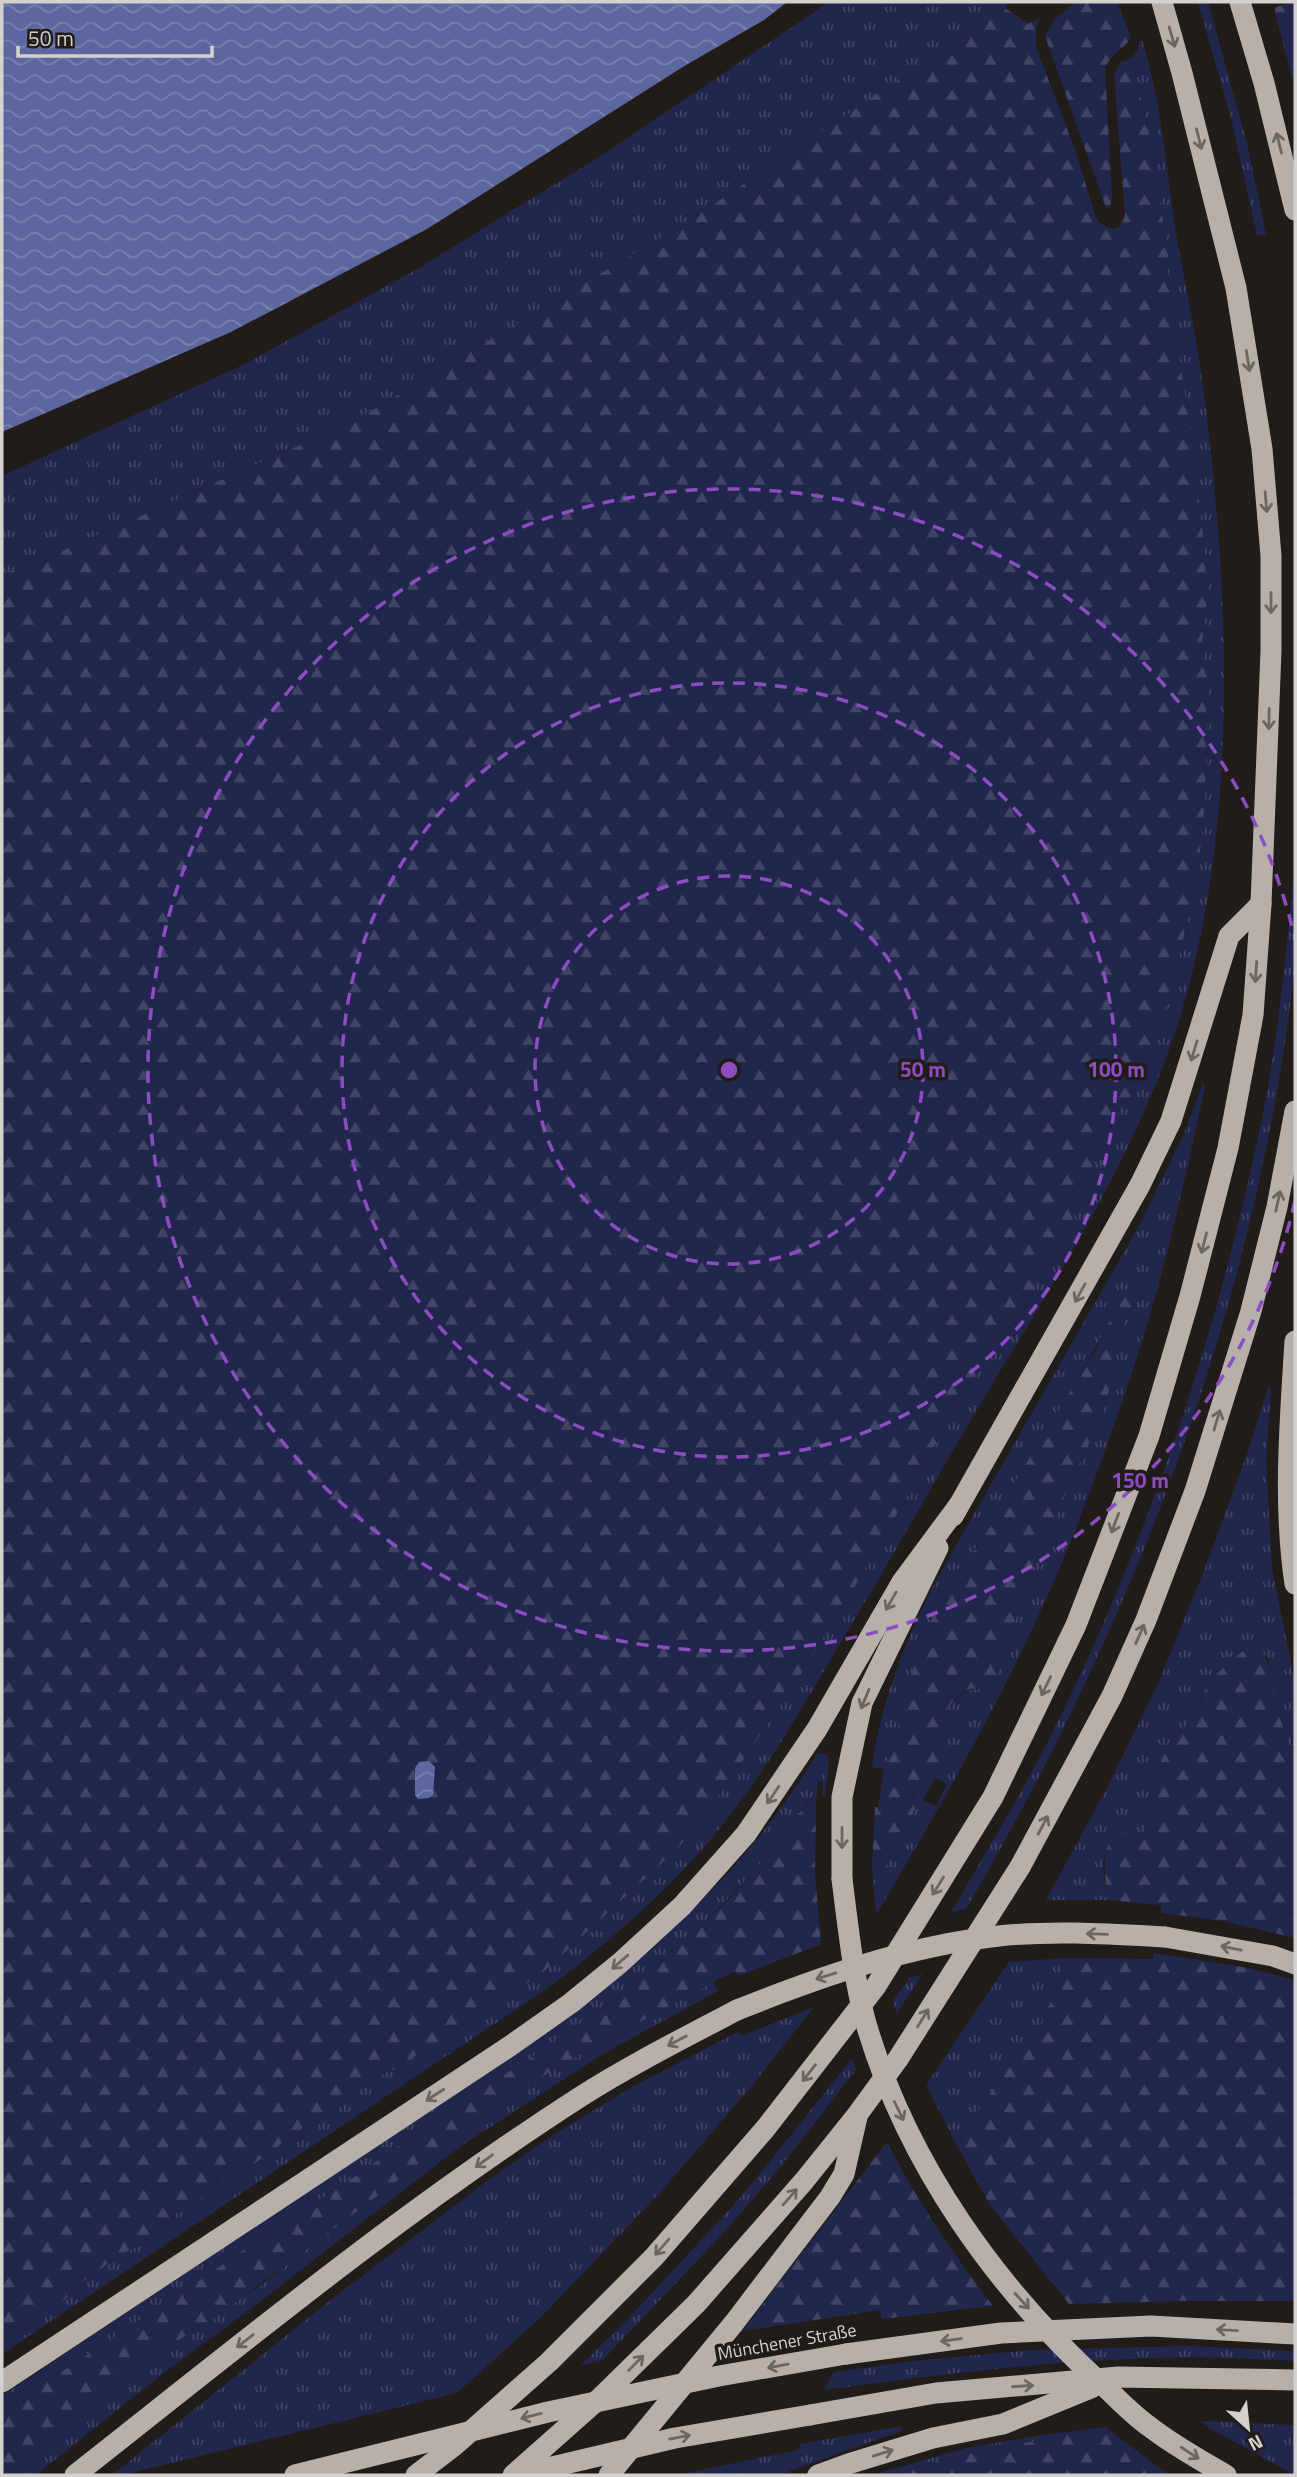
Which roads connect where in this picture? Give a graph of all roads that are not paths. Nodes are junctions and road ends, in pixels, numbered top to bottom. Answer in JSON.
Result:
{"nodes":[{"id":1,"x":1162,"y":2,"type":"edge"},
{"id":2,"x":1240,"y":2,"type":"edge"},
{"id":3,"x":1295,"y":210,"type":"edge"},
{"id":4,"x":1261,"y":904,"type":"junction"},
{"id":5,"x":1295,"y":1111,"type":"edge"},
{"id":6,"x":1295,"y":1341,"type":"edge"},
{"id":7,"x":959,"y":1505,"type":"junction"},
{"id":8,"x":1295,"y":1584,"type":"edge"},
{"id":9,"x":1295,"y":1964,"type":"edge"},
{"id":10,"x":857,"y":2115,"type":"junction"},
{"id":11,"x":1295,"y":2334,"type":"edge"},
{"id":12,"x":1118,"y":2377,"type":"junction"},
{"id":13,"x":1295,"y":2380,"type":"edge"},
{"id":14,"x":2,"y":2382,"type":"edge"},
{"id":15,"x":75,"y":2475,"type":"edge"},
{"id":16,"x":295,"y":2475,"type":"edge"},
{"id":17,"x":416,"y":2475,"type":"edge"},
{"id":18,"x":515,"y":2475,"type":"edge"},
{"id":19,"x":609,"y":2475,"type":"edge"},
{"id":20,"x":818,"y":2475,"type":"edge"},
{"id":21,"x":1226,"y":2475,"type":"edge"}],
"edges":[{"from":1,"to":4,"type":"highway","one_way":true},
{"from":3,"to":2,"type":"highway","one_way":true},
{"from":4,"to":7,"type":"highway","one_way":true},
{"from":4,"to":17,"type":"highway","one_way":true},
{"from":10,"to":5,"type":"highway","one_way":true},
{"from":6,"to":8,"type":"highway"},
{"from":7,"to":14,"type":"highway","one_way":true},
{"from":7,"to":21,"type":"highway","one_way":true,"bridge":true},
{"from":9,"to":15,"type":"highway","one_way":true,"bridge":true},
{"from":18,"to":10,"type":"highway","one_way":true},
{"from":10,"to":19,"type":"highway"},
{"from":11,"to":16,"type":"highway","name":"Münchener Straße","one_way":true,"bridge":true},
{"from":12,"to":13,"type":"highway"},
{"from":18,"to":12,"type":"highway","one_way":true,"bridge":true},
{"from":20,"to":12,"type":"highway","one_way":true}]}
